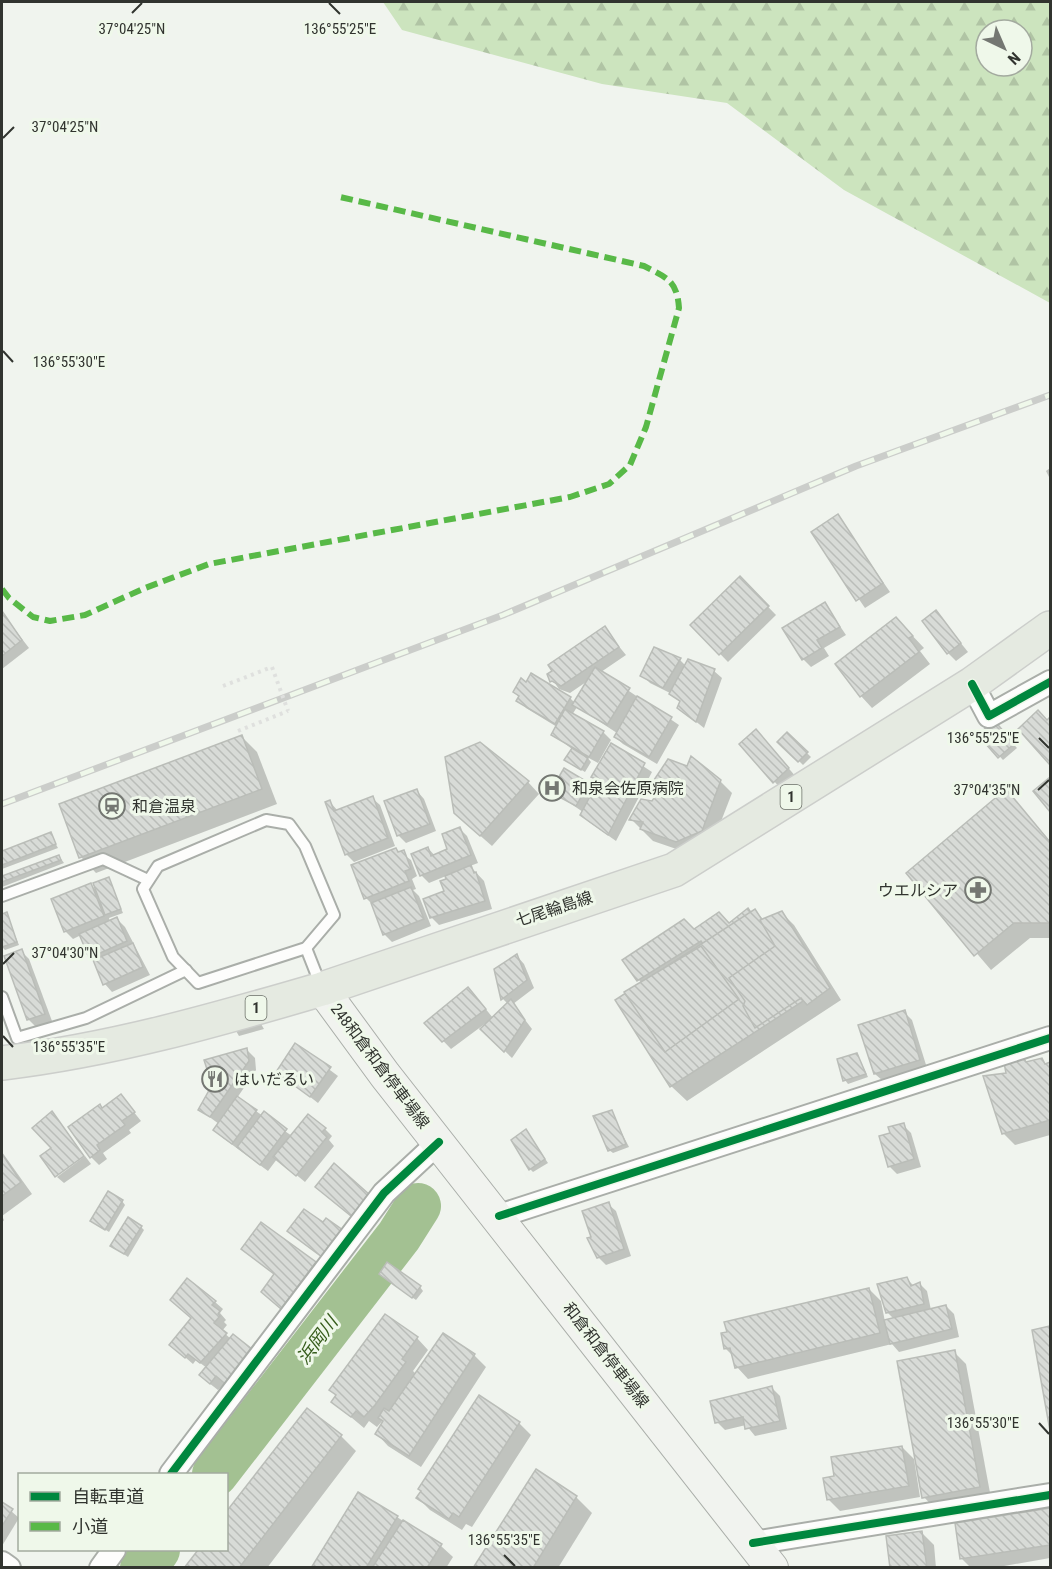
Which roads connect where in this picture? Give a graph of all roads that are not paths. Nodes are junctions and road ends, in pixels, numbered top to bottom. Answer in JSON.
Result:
{"nodes":[{"id":1,"x":1050,"y":628,"type":"edge"},
{"id":2,"x":1050,"y":682,"type":"edge"},
{"id":3,"x":972,"y":684,"type":"junction"},
{"id":4,"x":148,"y":880,"type":"junction"},
{"id":5,"x":2,"y":896,"type":"edge"},
{"id":6,"x":306,"y":948,"type":"junction"},
{"id":7,"x":186,"y":970,"type":"junction"},
{"id":8,"x":322,"y":989,"type":"junction"},
{"id":9,"x":2,"y":997,"type":"edge"},
{"id":10,"x":1050,"y":1038,"type":"edge"},
{"id":11,"x":8,"y":1055,"type":"edge"},
{"id":12,"x":439,"y":1142,"type":"junction"},
{"id":13,"x":499,"y":1216,"type":"junction"},
{"id":14,"x":172,"y":1473,"type":"edge"},
{"id":15,"x":1050,"y":1495,"type":"edge"},
{"id":16,"x":753,"y":1543,"type":"junction"},
{"id":17,"x":113,"y":1551,"type":"edge"},
{"id":18,"x":2,"y":1563,"type":"edge"},
{"id":19,"x":9,"y":1568,"type":"edge"},
{"id":20,"x":101,"y":1568,"type":"edge"},
{"id":21,"x":772,"y":1568,"type":"edge"}],
"edges":[{"from":1,"to":3,"type":"main road","name":"七尾輪島線","number":"1"},
{"from":2,"to":3,"type":"street"},
{"from":3,"to":8,"type":"main road","name":"七尾輪島線","number":"1"},
{"from":4,"to":5,"type":"lane"},
{"from":4,"to":6,"type":"lane"},
{"from":4,"to":7,"type":"lane"},
{"from":6,"to":7,"type":"lane"},
{"from":6,"to":8,"type":"lane"},
{"from":7,"to":11,"type":"lane"},
{"from":8,"to":11,"type":"main road","name":"七尾輪島線","number":"1"},
{"from":8,"to":12,"type":"main road","name":"248和倉和倉停車場線"},
{"from":9,"to":11,"type":"lane"},
{"from":10,"to":13,"type":"street"},
{"from":12,"to":13,"type":"main road","name":"和倉和倉停車場線"},
{"from":12,"to":14,"type":"street"},
{"from":13,"to":16,"type":"main road","name":"和倉和倉停車場線"},
{"from":15,"to":16,"type":"street"},
{"from":16,"to":21,"type":"main road","name":"和倉和倉停車場線"},
{"from":17,"to":20,"type":"street"},
{"from":18,"to":19,"type":"street"}]}
